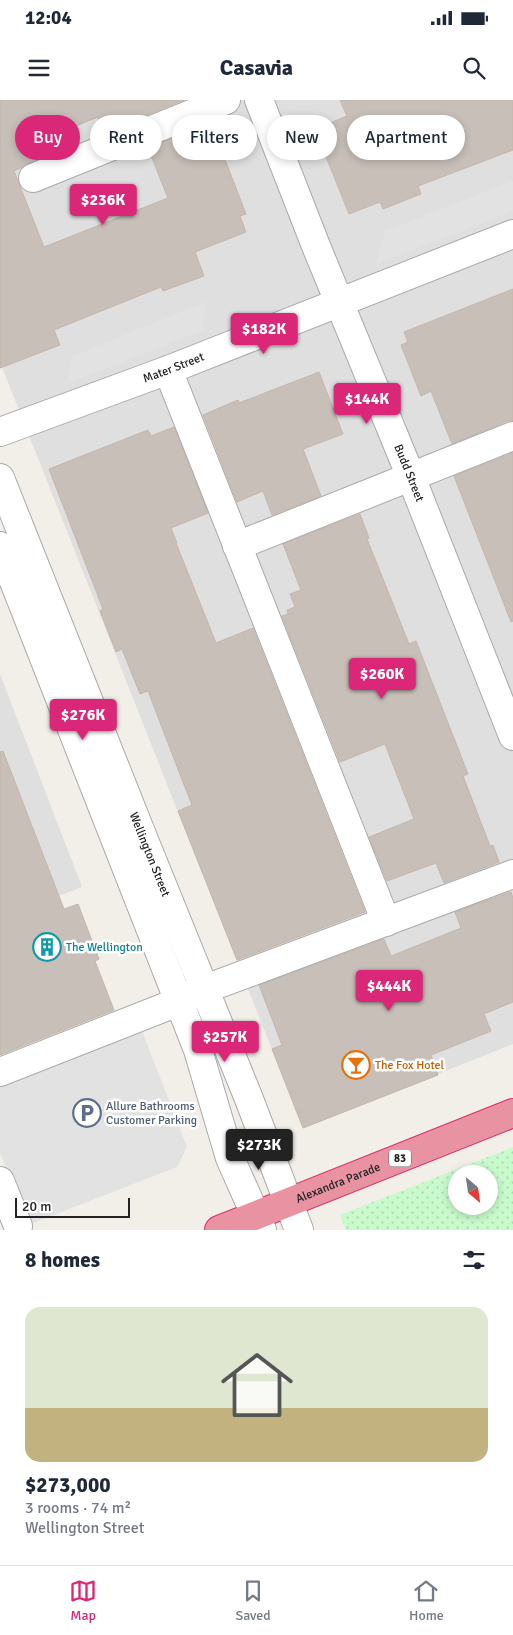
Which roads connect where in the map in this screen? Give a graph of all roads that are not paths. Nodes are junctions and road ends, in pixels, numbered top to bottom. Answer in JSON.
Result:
{"nodes":[{"id":1,"x":226,"y":100,"type":"edge"},
{"id":2,"x":259,"y":100,"type":"edge"},
{"id":3,"x":33,"y":178,"type":"dead end"},
{"id":4,"x":513,"y":234,"type":"edge"},
{"id":5,"x":340,"y":303,"type":"junction"},
{"id":6,"x":168,"y":370,"type":"junction"},
{"id":7,"x":0,"y":432,"type":"edge"},
{"id":8,"x":513,"y":436,"type":"edge"},
{"id":9,"x":411,"y":477,"type":"junction"},
{"id":10,"x":0,"y":478,"type":"edge"},
{"id":11,"x":0,"y":546,"type":"edge"},
{"id":12,"x":237,"y":546,"type":"junction"},
{"id":13,"x":513,"y":736,"type":"edge"},
{"id":14,"x":513,"y":874,"type":"edge"},
{"id":15,"x":386,"y":922,"type":"junction"},
{"id":16,"x":205,"y":989,"type":"junction"},
{"id":17,"x":178,"y":1002,"type":"junction"},
{"id":18,"x":0,"y":1072,"type":"edge"},
{"id":19,"x":513,"y":1113,"type":"edge"},
{"id":20,"x":0,"y":1181,"type":"edge"},
{"id":21,"x":288,"y":1202,"type":"junction"},
{"id":22,"x":259,"y":1223,"type":"edge"},
{"id":23,"x":18,"y":1226,"type":"dead end"},
{"id":24,"x":218,"y":1230,"type":"edge"},
{"id":25,"x":299,"y":1230,"type":"edge"}],
"edges":[{"from":1,"to":3,"type":"street"},
{"from":2,"to":5,"type":"street","name":"Budd Street"},
{"from":4,"to":5,"type":"street","name":"Mater Street"},
{"from":5,"to":6,"type":"street","name":"Mater Street"},
{"from":5,"to":9,"type":"street","name":"Budd Street"},
{"from":6,"to":7,"type":"street","name":"Mater Street"},
{"from":6,"to":12,"type":"street"},
{"from":8,"to":9,"type":"street"},
{"from":9,"to":12,"type":"street"},
{"from":9,"to":13,"type":"street","name":"Budd Street"},
{"from":10,"to":16,"type":"street","name":"Wellington Street"},
{"from":11,"to":17,"type":"street"},
{"from":12,"to":15,"type":"street"},
{"from":14,"to":15,"type":"street"},
{"from":15,"to":16,"type":"street"},
{"from":16,"to":17,"type":"street"},
{"from":16,"to":21,"type":"street","name":"Wellington Street"},
{"from":17,"to":18,"type":"street"},
{"from":17,"to":22,"type":"street"},
{"from":19,"to":21,"type":"highway","name":"Alexandra Parade","number":"83"},
{"from":20,"to":23,"type":"street"},
{"from":21,"to":22,"type":"highway","name":"Alexandra Parade","number":"83"},
{"from":21,"to":25,"type":"street","name":"Wellington Street"},
{"from":22,"to":24,"type":"highway","name":"Alexandra Parade","number":"83"}]}
